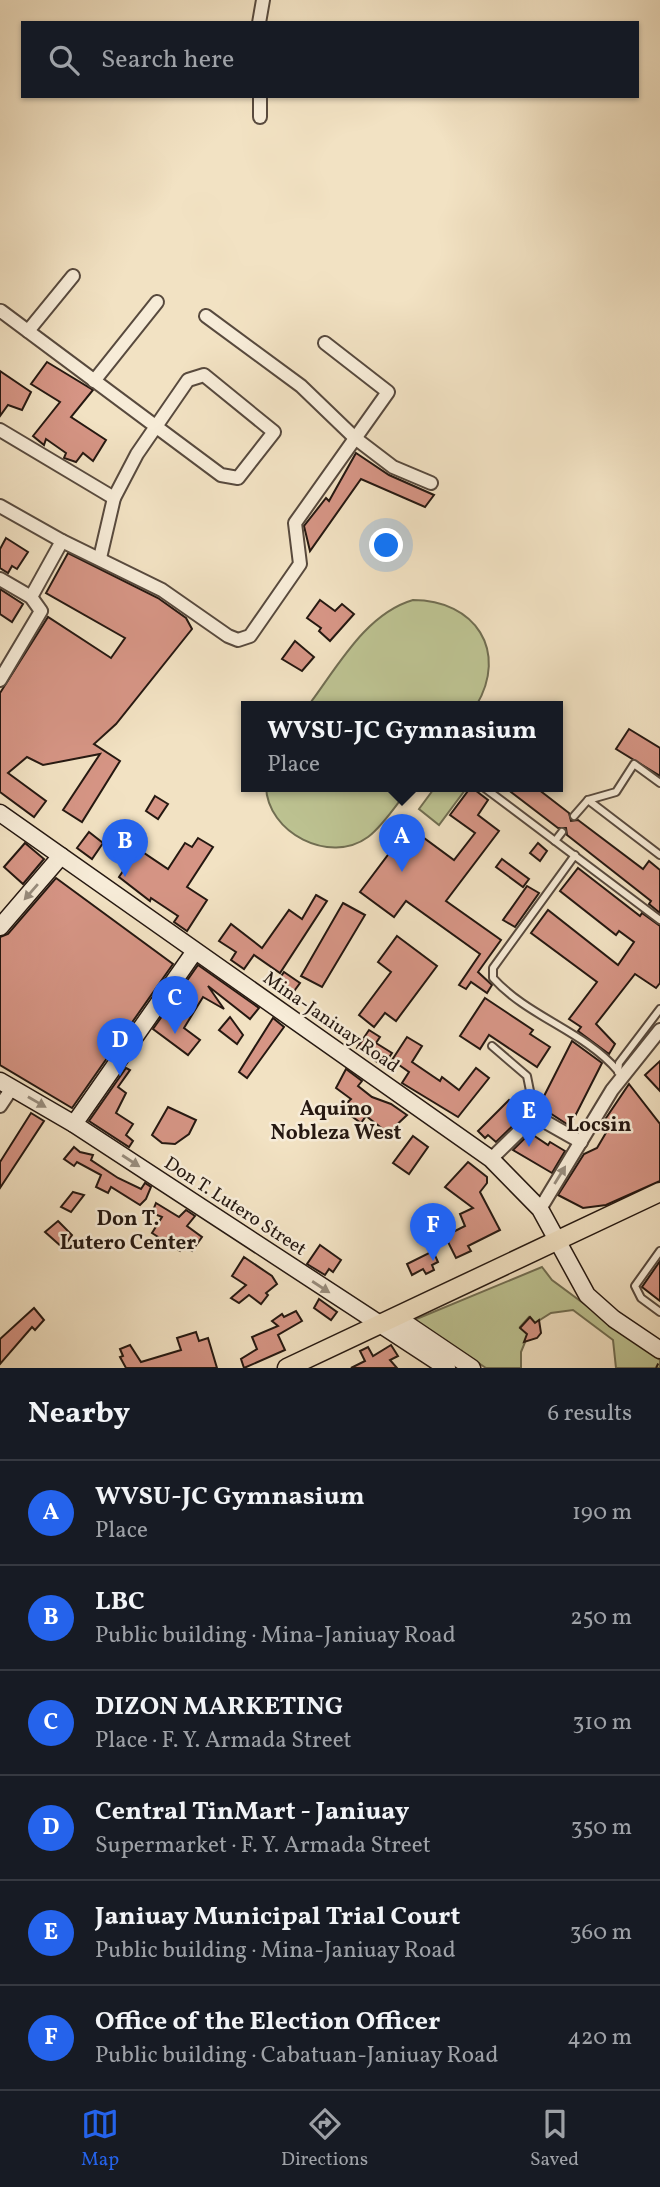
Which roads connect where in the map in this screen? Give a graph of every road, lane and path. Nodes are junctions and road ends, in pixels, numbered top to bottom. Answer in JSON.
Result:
{"nodes":[{"id":1,"x":263,"y":0,"type":"edge"},
{"id":2,"x":260,"y":21,"type":"edge"},
{"id":3,"x":260,"y":98,"type":"edge"},
{"id":4,"x":260,"y":117,"type":"dead end"},
{"id":5,"x":73,"y":276,"type":"dead end"},
{"id":6,"x":157,"y":302,"type":"dead end"},
{"id":7,"x":0,"y":312,"type":"edge"},
{"id":8,"x":206,"y":316,"type":"dead end"},
{"id":9,"x":28,"y":331,"type":"junction"},
{"id":10,"x":325,"y":343,"type":"dead end"},
{"id":11,"x":94,"y":381,"type":"junction"},
{"id":12,"x":156,"y":428,"type":"junction"},
{"id":13,"x":0,"y":430,"type":"edge"},
{"id":14,"x":355,"y":438,"type":"junction"},
{"id":15,"x":431,"y":483,"type":"dead end"},
{"id":16,"x":114,"y":498,"type":"junction"},
{"id":17,"x":0,"y":506,"type":"edge"},
{"id":18,"x":62,"y":541,"type":"junction"},
{"id":19,"x":100,"y":558,"type":"junction"},
{"id":20,"x":0,"y":579,"type":"edge"},
{"id":21,"x":31,"y":597,"type":"junction"},
{"id":22,"x":0,"y":680,"type":"edge"},
{"id":23,"x":660,"y":783,"type":"edge"},
{"id":24,"x":489,"y":792,"type":"edge"},
{"id":25,"x":588,"y":800,"type":"junction"},
{"id":26,"x":0,"y":813,"type":"edge"},
{"id":27,"x":574,"y":817,"type":"dead end"},
{"id":28,"x":562,"y":832,"type":"dead end"},
{"id":29,"x":555,"y":842,"type":"junction"},
{"id":30,"x":575,"y":855,"type":"junction"},
{"id":31,"x":660,"y":855,"type":"edge"},
{"id":32,"x":61,"y":856,"type":"junction"},
{"id":33,"x":660,"y":920,"type":"edge"},
{"id":34,"x":0,"y":927,"type":"edge"},
{"id":35,"x":195,"y":951,"type":"junction"},
{"id":36,"x":660,"y":1009,"type":"edge"},
{"id":37,"x":660,"y":1030,"type":"edge"},
{"id":38,"x":492,"y":1046,"type":"dead end"},
{"id":39,"x":619,"y":1076,"type":"junction"},
{"id":40,"x":6,"y":1084,"type":"edge"},
{"id":41,"x":0,"y":1106,"type":"edge"},
{"id":42,"x":535,"y":1116,"type":"junction"},
{"id":43,"x":75,"y":1124,"type":"junction"},
{"id":44,"x":581,"y":1142,"type":"junction"},
{"id":45,"x":491,"y":1159,"type":"junction"},
{"id":46,"x":659,"y":1194,"type":"edge"},
{"id":47,"x":540,"y":1209,"type":"junction"},
{"id":48,"x":558,"y":1241,"type":"junction"},
{"id":49,"x":660,"y":1251,"type":"edge"},
{"id":50,"x":660,"y":1311,"type":"edge"},
{"id":51,"x":390,"y":1322,"type":"junction"},
{"id":52,"x":660,"y":1350,"type":"edge"},
{"id":53,"x":660,"y":1362,"type":"edge"},
{"id":54,"x":287,"y":1368,"type":"edge"},
{"id":55,"x":447,"y":1368,"type":"edge"},
{"id":56,"x":472,"y":1368,"type":"edge"},
{"id":57,"x":656,"y":1368,"type":"edge"}],
"edges":[{"from":1,"to":2,"type":"street"},
{"from":3,"to":4,"type":"street"},
{"from":5,"to":9,"type":"street"},
{"from":6,"to":11,"type":"street"},
{"from":7,"to":9,"type":"street"},
{"from":8,"to":14,"type":"street"},
{"from":9,"to":11,"type":"street"},
{"from":10,"to":14,"type":"street"},
{"from":11,"to":12,"type":"street"},
{"from":12,"to":12,"type":"street"},
{"from":12,"to":16,"type":"street"},
{"from":13,"to":16,"type":"street"},
{"from":14,"to":15,"type":"street"},
{"from":14,"to":19,"type":"street"},
{"from":16,"to":19,"type":"street"},
{"from":17,"to":18,"type":"street"},
{"from":18,"to":19,"type":"street"},
{"from":18,"to":21,"type":"street"},
{"from":20,"to":21,"type":"street"},
{"from":21,"to":22,"type":"street"},
{"from":23,"to":25,"type":"lane"},
{"from":24,"to":29,"type":"lane"},
{"from":25,"to":27,"type":"lane"},
{"from":25,"to":31,"type":"lane"},
{"from":26,"to":32,"type":"main road","name":"Mina-Janiuay Road"},
{"from":28,"to":29,"type":"lane"},
{"from":29,"to":30,"type":"lane"},
{"from":30,"to":33,"type":"lane"},
{"from":30,"to":39,"type":"lane"},
{"from":32,"to":34,"type":"main road","one_way":true},
{"from":32,"to":35,"type":"main road","name":"Mina-Janiuay Road"},
{"from":35,"to":43,"type":"main road"},
{"from":35,"to":45,"type":"main road","name":"Mina-Janiuay Road"},
{"from":36,"to":39,"type":"lane"},
{"from":37,"to":39,"type":"street"},
{"from":38,"to":42,"type":"lane"},
{"from":39,"to":44,"type":"street"},
{"from":40,"to":41,"type":"street"},
{"from":40,"to":43,"type":"main road","name":"Don T. Lutero Street","one_way":true},
{"from":42,"to":44,"type":"street"},
{"from":42,"to":45,"type":"street"},
{"from":43,"to":51,"type":"main road","name":"Don T. Lutero Street","one_way":true},
{"from":47,"to":44,"type":"street","one_way":true},
{"from":45,"to":47,"type":"main road","name":"Mina-Janiuay Road"},
{"from":46,"to":48,"type":"main road"},
{"from":47,"to":48,"type":"main road","name":"Mina-Janiuay Road"},
{"from":48,"to":51,"type":"main road"},
{"from":48,"to":52,"type":"main road","name":"Mina-Janiuay Road"},
{"from":49,"to":50,"type":"lane"},
{"from":51,"to":54,"type":"main road"},
{"from":51,"to":55,"type":"main road","name":"Don T. Lutero Street"},
{"from":51,"to":56,"type":"main road","name":"Don T. Lutero Street"},
{"from":53,"to":57,"type":"path"}]}
